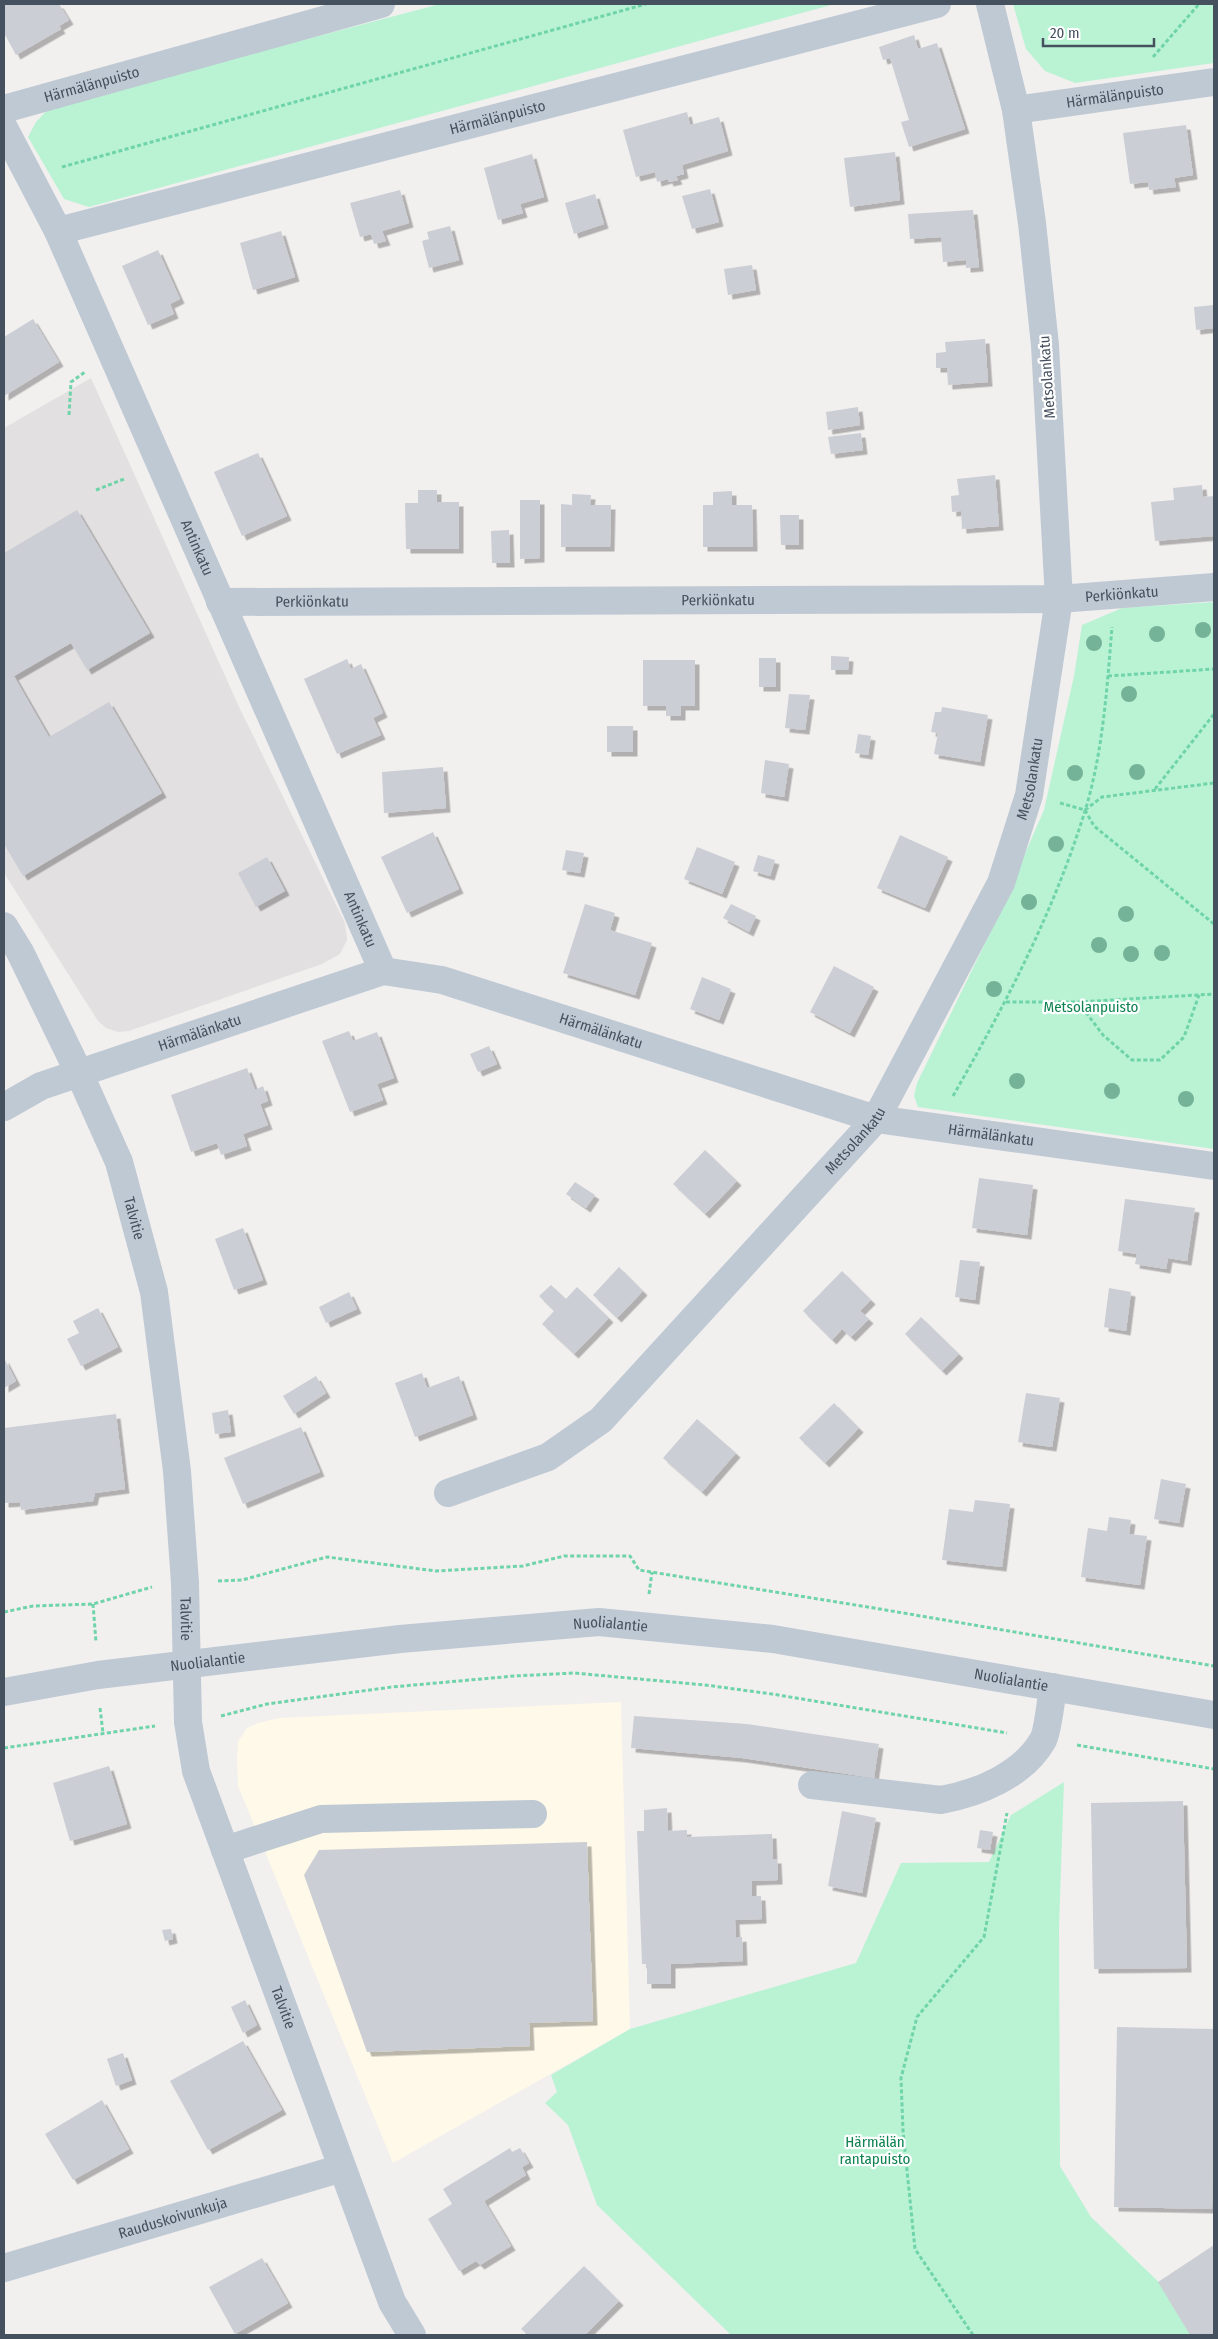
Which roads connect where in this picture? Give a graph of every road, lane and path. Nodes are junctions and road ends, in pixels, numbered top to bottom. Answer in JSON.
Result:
{"nodes":[{"id":1,"x":381,"y":4,"type":"edge"},
{"id":2,"x":646,"y":4,"type":"edge"},
{"id":3,"x":937,"y":4,"type":"edge"},
{"id":4,"x":990,"y":4,"type":"edge"},
{"id":5,"x":1199,"y":4,"type":"edge"},
{"id":6,"x":1214,"y":82,"type":"edge"},
{"id":7,"x":1149,"y":92,"type":"junction"},
{"id":8,"x":4,"y":109,"type":"edge"},
{"id":9,"x":1016,"y":110,"type":"junction"},
{"id":10,"x":4,"y":128,"type":"edge"},
{"id":11,"x":30,"y":176,"type":"junction"},
{"id":12,"x":58,"y":231,"type":"junction"},
{"id":13,"x":112,"y":352,"type":"junction"},
{"id":14,"x":69,"y":415,"type":"dead end"},
{"id":15,"x":124,"y":478,"type":"dead end"},
{"id":16,"x":96,"y":490,"type":"dead end"},
{"id":17,"x":1214,"y":587,"type":"edge"},
{"id":18,"x":1115,"y":595,"type":"junction"},
{"id":19,"x":1060,"y":599,"type":"junction"},
{"id":20,"x":220,"y":602,"type":"junction"},
{"id":21,"x":1214,"y":669,"type":"edge"},
{"id":22,"x":1108,"y":676,"type":"junction"},
{"id":23,"x":1214,"y":714,"type":"edge"},
{"id":24,"x":1214,"y":783,"type":"edge"},
{"id":25,"x":1154,"y":790,"type":"junction"},
{"id":26,"x":1029,"y":795,"type":"junction"},
{"id":27,"x":1085,"y":810,"type":"junction"},
{"id":28,"x":1214,"y":924,"type":"edge"},
{"id":29,"x":4,"y":926,"type":"edge"},
{"id":30,"x":383,"y":971,"type":"junction"},
{"id":31,"x":1214,"y":994,"type":"edge"},
{"id":32,"x":1199,"y":995,"type":"junction"},
{"id":33,"x":1006,"y":1002,"type":"junction"},
{"id":34,"x":1078,"y":1002,"type":"junction"},
{"id":35,"x":80,"y":1075,"type":"junction"},
{"id":36,"x":4,"y":1107,"type":"edge"},
{"id":37,"x":876,"y":1119,"type":"junction"},
{"id":38,"x":935,"y":1127,"type":"junction"},
{"id":39,"x":1214,"y":1166,"type":"edge"},
{"id":40,"x":448,"y":1493,"type":"dead end"},
{"id":41,"x":186,"y":1665,"type":"junction"},
{"id":42,"x":1053,"y":1687,"type":"junction"},
{"id":43,"x":4,"y":1692,"type":"edge"},
{"id":44,"x":1214,"y":1715,"type":"edge"},
{"id":45,"x":188,"y":1722,"type":"junction"},
{"id":46,"x":1043,"y":1740,"type":"junction"},
{"id":47,"x":4,"y":1748,"type":"edge"},
{"id":48,"x":1214,"y":1769,"type":"edge"},
{"id":49,"x":1008,"y":1774,"type":"junction"},
{"id":50,"x":812,"y":1785,"type":"dead end"},
{"id":51,"x":533,"y":1814,"type":"dead end"},
{"id":52,"x":225,"y":1850,"type":"junction"},
{"id":53,"x":342,"y":2168,"type":"junction"},
{"id":54,"x":4,"y":2268,"type":"edge"},
{"id":55,"x":404,"y":2331,"type":"edge"},
{"id":56,"x":973,"y":2335,"type":"edge"}],
"edges":[{"from":1,"to":8,"type":"street","name":"Härmälänpuisto"},
{"from":2,"to":11,"type":"path"},
{"from":3,"to":12,"type":"street","name":"Härmälänpuisto"},
{"from":4,"to":9,"type":"street","name":"Metsolankatu"},
{"from":5,"to":7,"type":"path"},
{"from":6,"to":7,"type":"street","name":"Härmälänpuisto"},
{"from":7,"to":9,"type":"street","name":"Härmälänpuisto"},
{"from":9,"to":19,"type":"street","name":"Metsolankatu"},
{"from":10,"to":11,"type":"street","name":"Antinkatu"},
{"from":11,"to":12,"type":"street","name":"Antinkatu"},
{"from":12,"to":13,"type":"street","name":"Antinkatu"},
{"from":13,"to":14,"type":"path"},
{"from":13,"to":20,"type":"street","name":"Antinkatu"},
{"from":15,"to":16,"type":"path"},
{"from":17,"to":18,"type":"street","name":"Perkiönkatu"},
{"from":18,"to":19,"type":"street","name":"Perkiönkatu"},
{"from":18,"to":22,"type":"path"},
{"from":19,"to":20,"type":"street","name":"Perkiönkatu"},
{"from":19,"to":26,"type":"street","name":"Metsolankatu"},
{"from":20,"to":30,"type":"street","name":"Antinkatu"},
{"from":21,"to":22,"type":"path"},
{"from":22,"to":27,"type":"path"},
{"from":23,"to":25,"type":"path"},
{"from":24,"to":25,"type":"path"},
{"from":25,"to":27,"type":"path"},
{"from":26,"to":27,"type":"path"},
{"from":26,"to":37,"type":"street","name":"Metsolankatu"},
{"from":27,"to":28,"type":"path"},
{"from":27,"to":33,"type":"path"},
{"from":29,"to":35,"type":"street","name":"Talvitie"},
{"from":30,"to":35,"type":"street","name":"Härmälänkatu"},
{"from":30,"to":37,"type":"street","name":"Härmälänkatu"},
{"from":31,"to":32,"type":"path"},
{"from":32,"to":34,"type":"path"},
{"from":32,"to":34,"type":"path"},
{"from":33,"to":34,"type":"path"},
{"from":33,"to":38,"type":"path"},
{"from":35,"to":36,"type":"street","name":"Härmälänkatu"},
{"from":35,"to":41,"type":"street","name":"Talvitie"},
{"from":37,"to":38,"type":"street","name":"Härmälänkatu"},
{"from":37,"to":40,"type":"street","name":"Metsolankatu"},
{"from":38,"to":39,"type":"street","name":"Härmälänkatu"},
{"from":41,"to":42,"type":"street","name":"Nuolialantie"},
{"from":41,"to":43,"type":"street","name":"Nuolialantie"},
{"from":41,"to":45,"type":"street","name":"Talvitie"},
{"from":42,"to":44,"type":"street","name":"Nuolialantie"},
{"from":42,"to":46,"type":"street"},
{"from":45,"to":46,"type":"path"},
{"from":45,"to":47,"type":"path"},
{"from":45,"to":52,"type":"street","name":"Talvitie"},
{"from":46,"to":48,"type":"path"},
{"from":46,"to":49,"type":"street"},
{"from":49,"to":50,"type":"street"},
{"from":49,"to":56,"type":"path"},
{"from":51,"to":52,"type":"street"},
{"from":52,"to":53,"type":"street","name":"Talvitie"},
{"from":53,"to":54,"type":"street","name":"Rauduskoivunkuja"},
{"from":53,"to":55,"type":"street","name":"Talvitie"}]}
